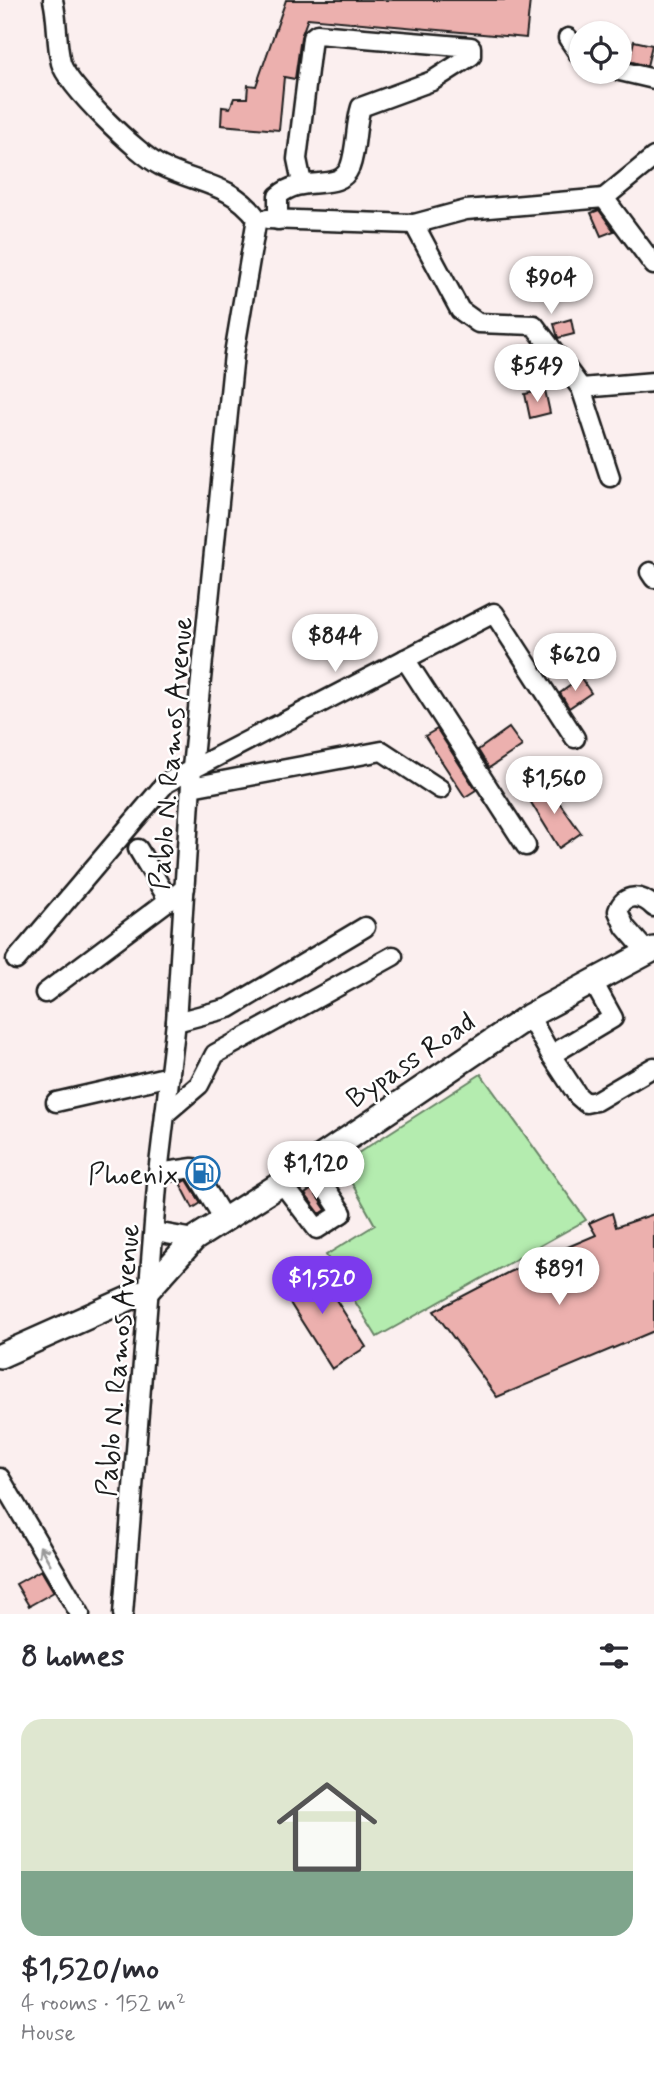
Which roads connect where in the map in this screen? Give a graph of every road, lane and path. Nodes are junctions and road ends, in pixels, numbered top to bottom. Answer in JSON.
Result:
{"nodes":[{"id":1,"x":52,"y":0,"type":"edge"},
{"id":2,"x":632,"y":74,"type":"edge"},
{"id":3,"x":654,"y":79,"type":"edge"},
{"id":4,"x":654,"y":157,"type":"edge"},
{"id":5,"x":302,"y":183,"type":"junction"},
{"id":6,"x":604,"y":198,"type":"junction"},
{"id":7,"x":257,"y":218,"type":"junction"},
{"id":8,"x":278,"y":219,"type":"junction"},
{"id":9,"x":414,"y":224,"type":"junction"},
{"id":10,"x":654,"y":265,"type":"edge"},
{"id":11,"x":654,"y":382,"type":"edge"},
{"id":12,"x":580,"y":388,"type":"junction"},
{"id":13,"x":610,"y":477,"type":"dead end"},
{"id":14,"x":405,"y":659,"type":"junction"},
{"id":15,"x":575,"y":738,"type":"dead end"},
{"id":16,"x":192,"y":768,"type":"junction"},
{"id":17,"x":191,"y":787,"type":"junction"},
{"id":18,"x":440,"y":789,"type":"dead end"},
{"id":19,"x":526,"y":846,"type":"dead end"},
{"id":20,"x":138,"y":849,"type":"dead end"},
{"id":21,"x":185,"y":888,"type":"junction"},
{"id":22,"x":169,"y":901,"type":"junction"},
{"id":23,"x":654,"y":907,"type":"edge"},
{"id":24,"x":365,"y":927,"type":"dead end"},
{"id":25,"x":651,"y":950,"type":"edge"},
{"id":26,"x":393,"y":956,"type":"dead end"},
{"id":27,"x":16,"y":960,"type":"dead end"},
{"id":28,"x":592,"y":980,"type":"junction"},
{"id":29,"x":45,"y":993,"type":"dead end"},
{"id":30,"x":529,"y":1016,"type":"junction"},
{"id":31,"x":176,"y":1023,"type":"junction"},
{"id":32,"x":551,"y":1055,"type":"junction"},
{"id":33,"x":654,"y":1067,"type":"edge"},
{"id":34,"x":170,"y":1076,"type":"junction"},
{"id":35,"x":56,"y":1101,"type":"dead end"},
{"id":36,"x":165,"y":1114,"type":"junction"},
{"id":37,"x":309,"y":1163,"type":"junction"},
{"id":38,"x":158,"y":1173,"type":"junction"},
{"id":39,"x":282,"y":1183,"type":"junction"},
{"id":40,"x":224,"y":1220,"type":"junction"},
{"id":41,"x":155,"y":1232,"type":"junction"},
{"id":42,"x":194,"y":1238,"type":"junction"},
{"id":43,"x":148,"y":1290,"type":"junction"},
{"id":44,"x":0,"y":1356,"type":"edge"},
{"id":45,"x":0,"y":1478,"type":"edge"},
{"id":46,"x":80,"y":1614,"type":"edge"},
{"id":47,"x":123,"y":1614,"type":"edge"}],
"edges":[{"from":1,"to":7,"type":"street"},
{"from":2,"to":3,"type":"street"},
{"from":4,"to":6,"type":"street"},
{"from":5,"to":5,"type":"street"},
{"from":5,"to":8,"type":"street"},
{"from":6,"to":9,"type":"street"},
{"from":6,"to":10,"type":"street"},
{"from":7,"to":8,"type":"street"},
{"from":7,"to":16,"type":"street","name":"Pablo N. Ramos Avenue"},
{"from":8,"to":9,"type":"street"},
{"from":9,"to":12,"type":"street"},
{"from":11,"to":12,"type":"street"},
{"from":12,"to":13,"type":"street"},
{"from":14,"to":15,"type":"street"},
{"from":14,"to":16,"type":"street"},
{"from":14,"to":19,"type":"street"},
{"from":16,"to":17,"type":"street","name":"Pablo N. Ramos Avenue"},
{"from":16,"to":27,"type":"street"},
{"from":17,"to":18,"type":"street"},
{"from":17,"to":21,"type":"street","name":"Pablo N. Ramos Avenue"},
{"from":20,"to":22,"type":"street"},
{"from":21,"to":22,"type":"street"},
{"from":21,"to":31,"type":"street","name":"Pablo N. Ramos Avenue"},
{"from":22,"to":29,"type":"street"},
{"from":23,"to":25,"type":"street"},
{"from":24,"to":31,"type":"street"},
{"from":25,"to":28,"type":"main road","name":"Bypass Road"},
{"from":26,"to":36,"type":"street"},
{"from":28,"to":30,"type":"main road","name":"Bypass Road"},
{"from":28,"to":32,"type":"street"},
{"from":30,"to":32,"type":"street"},
{"from":30,"to":37,"type":"main road","name":"Bypass Road"},
{"from":31,"to":34,"type":"street","name":"Pablo N. Ramos Avenue"},
{"from":32,"to":33,"type":"street"},
{"from":34,"to":35,"type":"street"},
{"from":34,"to":36,"type":"street","name":"Pablo N. Ramos Avenue"},
{"from":36,"to":38,"type":"street","name":"Pablo N. Ramos Avenue"},
{"from":37,"to":39,"type":"main road","name":"Bypass Road"},
{"from":37,"to":39,"type":"street"},
{"from":38,"to":40,"type":"street"},
{"from":38,"to":41,"type":"street","name":"Pablo N. Ramos Avenue"},
{"from":39,"to":40,"type":"main road","name":"Bypass Road"},
{"from":40,"to":42,"type":"main road","name":"Bypass Road"},
{"from":41,"to":42,"type":"street"},
{"from":41,"to":43,"type":"street","name":"Pablo N. Ramos Avenue"},
{"from":42,"to":43,"type":"main road","name":"Bypass Road"},
{"from":43,"to":44,"type":"main road"},
{"from":43,"to":47,"type":"street","name":"Pablo N. Ramos Avenue"},
{"from":46,"to":45,"type":"street","one_way":true}]}
